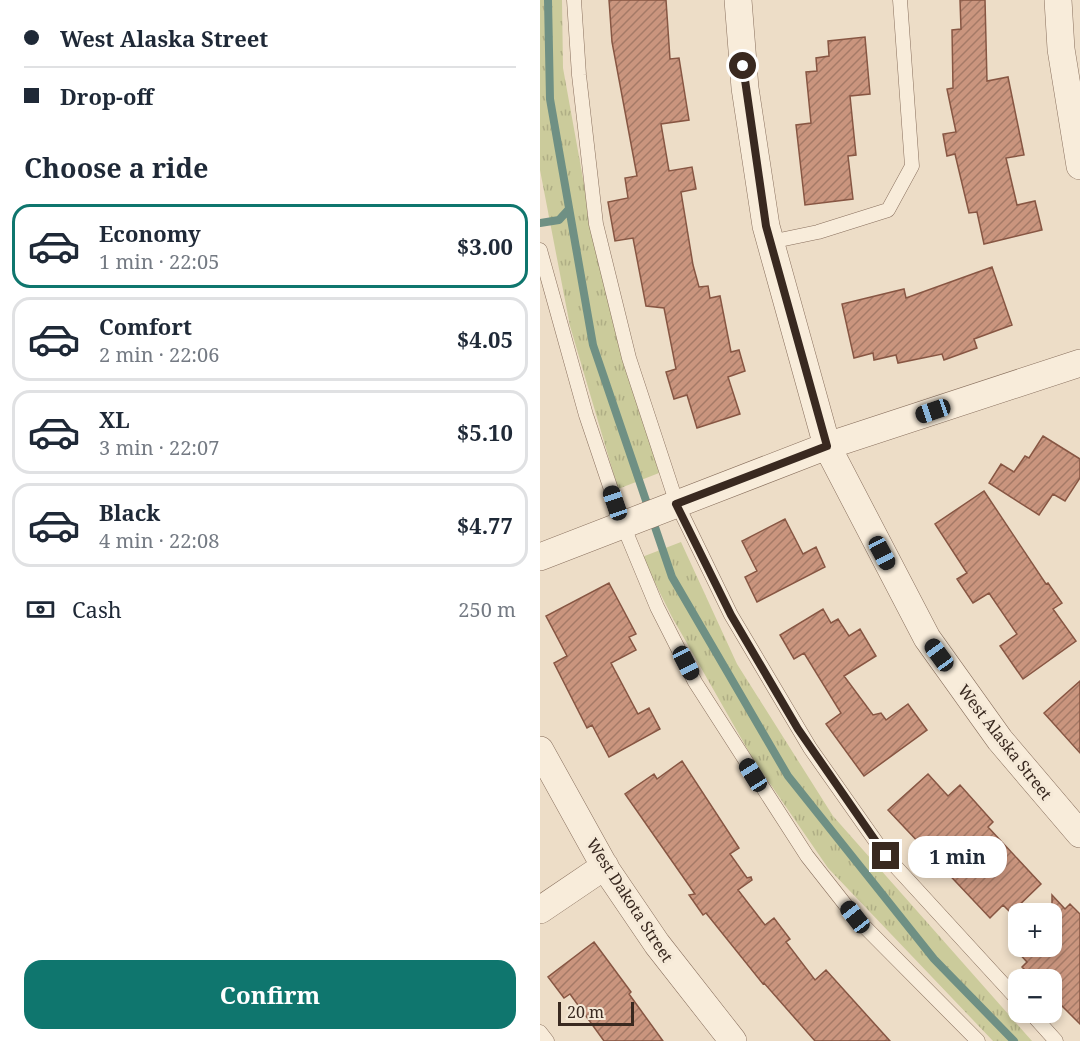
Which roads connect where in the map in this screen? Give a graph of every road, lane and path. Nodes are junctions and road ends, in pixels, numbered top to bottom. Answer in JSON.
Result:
{"nodes":[{"id":1,"x":574,"y":0,"type":"edge"},
{"id":2,"x":738,"y":0,"type":"edge"},
{"id":3,"x":900,"y":0,"type":"edge"},
{"id":4,"x":1058,"y":0,"type":"edge"},
{"id":5,"x":1080,"y":165,"type":"edge"},
{"id":6,"x":770,"y":242,"type":"junction"},
{"id":7,"x":540,"y":250,"type":"edge"},
{"id":8,"x":1080,"y":363,"type":"edge"},
{"id":9,"x":827,"y":446,"type":"junction"},
{"id":10,"x":676,"y":504,"type":"junction"},
{"id":11,"x":623,"y":525,"type":"junction"},
{"id":12,"x":540,"y":557,"type":"edge"},
{"id":13,"x":540,"y":750,"type":"edge"},
{"id":14,"x":1080,"y":834,"type":"edge"},
{"id":15,"x":605,"y":866,"type":"junction"},
{"id":16,"x":540,"y":910,"type":"edge"},
{"id":17,"x":1008,"y":989,"type":"edge"},
{"id":18,"x":1040,"y":1023,"type":"edge"},
{"id":19,"x":540,"y":1032,"type":"edge"},
{"id":20,"x":547,"y":1041,"type":"edge"},
{"id":21,"x":733,"y":1041,"type":"edge"},
{"id":22,"x":978,"y":1041,"type":"edge"},
{"id":23,"x":1056,"y":1041,"type":"edge"}],
"edges":[{"from":1,"to":10,"type":"lane"},
{"from":2,"to":6,"type":"street","name":"West Alaska Street"},
{"from":3,"to":6,"type":"lane"},
{"from":4,"to":5,"type":"street"},
{"from":6,"to":9,"type":"street","name":"West Alaska Street"},
{"from":7,"to":11,"type":"lane"},
{"from":8,"to":9,"type":"street"},
{"from":9,"to":10,"type":"street"},
{"from":9,"to":14,"type":"street","name":"West Alaska Street"},
{"from":10,"to":11,"type":"street"},
{"from":10,"to":17,"type":"lane"},
{"from":11,"to":12,"type":"street"},
{"from":11,"to":22,"type":"lane"},
{"from":13,"to":15,"type":"street","name":"West Dakota Street"},
{"from":15,"to":16,"type":"street"},
{"from":15,"to":21,"type":"street","name":"West Dakota Street"},
{"from":18,"to":23,"type":"lane"},
{"from":19,"to":20,"type":"lane"}]}
